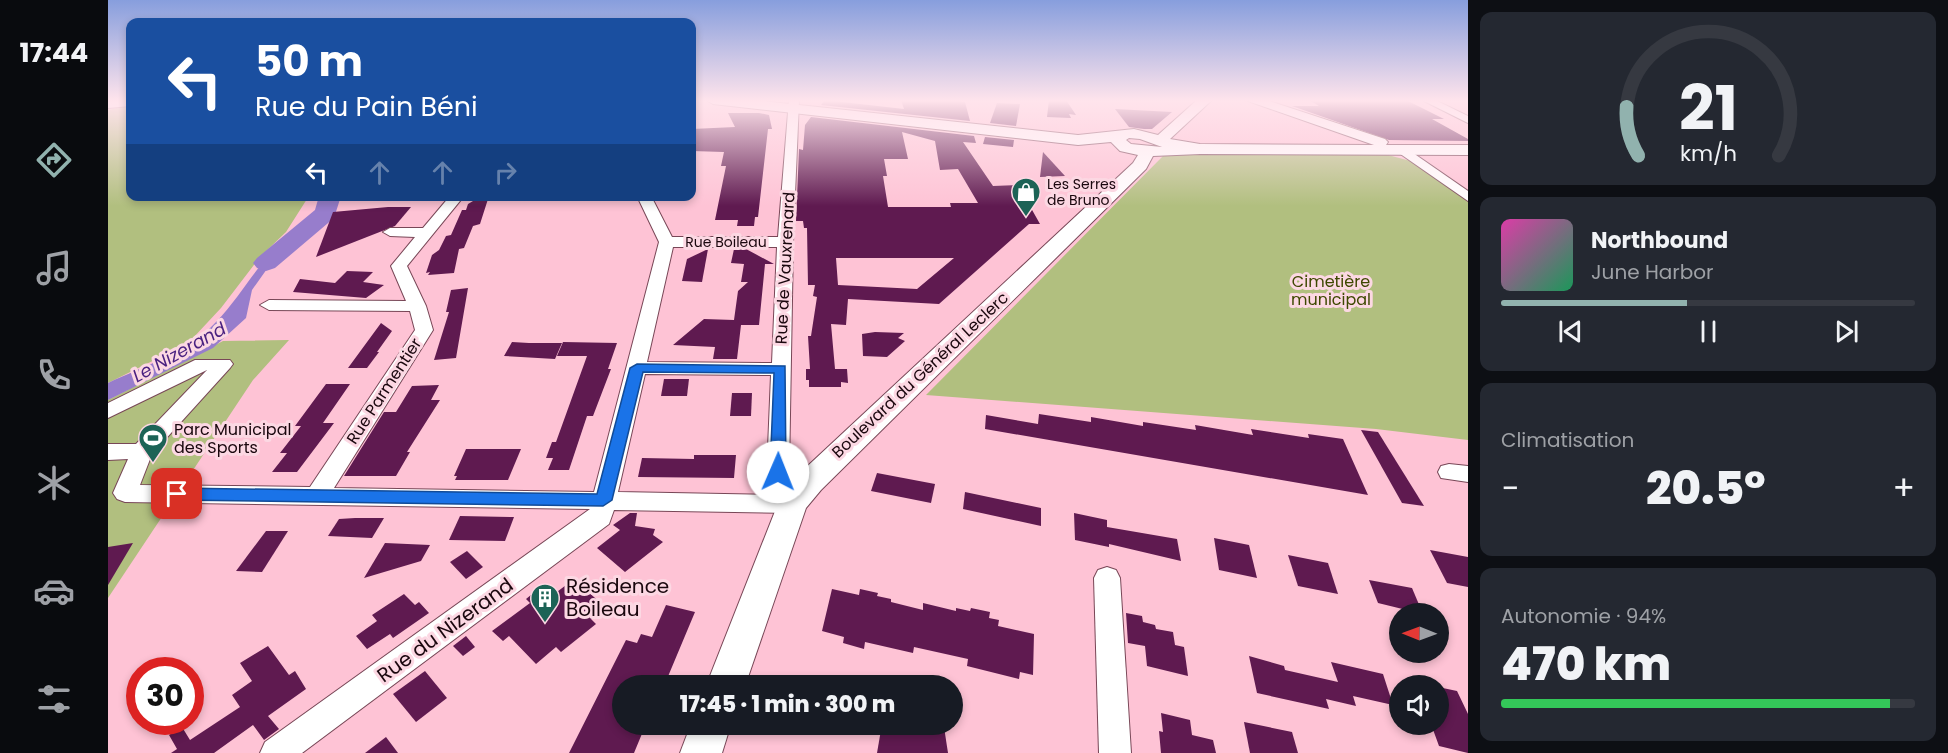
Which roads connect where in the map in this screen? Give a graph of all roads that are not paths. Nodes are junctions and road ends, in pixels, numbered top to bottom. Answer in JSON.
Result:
{"nodes":[{"id":1,"x":792,"y":135,"type":"edge"},
{"id":2,"x":1036,"y":135,"type":"edge"},
{"id":3,"x":1142,"y":135,"type":"edge"},
{"id":4,"x":1160,"y":135,"type":"edge"},
{"id":5,"x":1346,"y":135,"type":"edge"},
{"id":6,"x":1371,"y":144,"type":"junction"},
{"id":7,"x":1146,"y":146,"type":"junction"},
{"id":8,"x":1403,"y":150,"type":"junction"},
{"id":9,"x":1468,"y":150,"type":"edge"},
{"id":10,"x":1468,"y":197,"type":"edge"},
{"id":11,"x":454,"y":201,"type":"edge"},
{"id":12,"x":646,"y":201,"type":"edge"},
{"id":13,"x":390,"y":232,"type":"dead end"},
{"id":14,"x":427,"y":233,"type":"junction"},
{"id":15,"x":667,"y":242,"type":"junction"},
{"id":16,"x":785,"y":242,"type":"junction"},
{"id":17,"x":269,"y":305,"type":"dead end"},
{"id":18,"x":417,"y":306,"type":"junction"},
{"id":19,"x":637,"y":368,"type":"junction"},
{"id":20,"x":781,"y":369,"type":"junction"},
{"id":21,"x":108,"y":411,"type":"edge"},
{"id":22,"x":142,"y":451,"type":"junction"},
{"id":23,"x":108,"y":452,"type":"edge"},
{"id":24,"x":317,"y":496,"type":"junction"},
{"id":25,"x":603,"y":500,"type":"junction"},
{"id":26,"x":792,"y":504,"type":"junction"},
{"id":27,"x":1107,"y":578,"type":"dead end"},
{"id":28,"x":729,"y":675,"type":"edge"},
{"id":29,"x":707,"y":735,"type":"edge"},
{"id":30,"x":276,"y":753,"type":"edge"},
{"id":31,"x":700,"y":753,"type":"edge"},
{"id":32,"x":1115,"y":753,"type":"edge"}],
"edges":[{"from":1,"to":16,"type":"street","name":"Rue de Vauxrenard"},
{"from":2,"to":7,"type":"main road"},
{"from":3,"to":7,"type":"main road"},
{"from":4,"to":7,"type":"main road","name":"Boulevard du Général Leclerc"},
{"from":5,"to":6,"type":"main road"},
{"from":6,"to":7,"type":"main road"},
{"from":6,"to":8,"type":"main road"},
{"from":7,"to":26,"type":"main road","name":"Boulevard du Général Leclerc"},
{"from":8,"to":9,"type":"main road"},
{"from":8,"to":10,"type":"street"},
{"from":11,"to":14,"type":"street","name":"Rue Parmentier"},
{"from":12,"to":15,"type":"street"},
{"from":13,"to":14,"type":"street"},
{"from":14,"to":18,"type":"street","name":"Rue Parmentier"},
{"from":15,"to":16,"type":"street","name":"Rue Boileau"},
{"from":15,"to":19,"type":"street","name":"Rue du Nizerand"},
{"from":16,"to":20,"type":"street","name":"Rue de Vauxrenard"},
{"from":17,"to":18,"type":"street"},
{"from":18,"to":24,"type":"street","name":"Rue Parmentier"},
{"from":19,"to":20,"type":"street"},
{"from":19,"to":25,"type":"street","name":"Rue du Nizerand"},
{"from":20,"to":26,"type":"street","name":"Rue de Vauxrenard"},
{"from":21,"to":22,"type":"street"},
{"from":22,"to":23,"type":"street"},
{"from":22,"to":24,"type":"street"},
{"from":24,"to":25,"type":"street"},
{"from":25,"to":26,"type":"street"},
{"from":25,"to":30,"type":"street","name":"Rue du Nizerand"},
{"from":26,"to":28,"type":"main road","name":"Boulevard du Général Leclerc"},
{"from":27,"to":32,"type":"street"},
{"from":29,"to":31,"type":"main road"}]}
